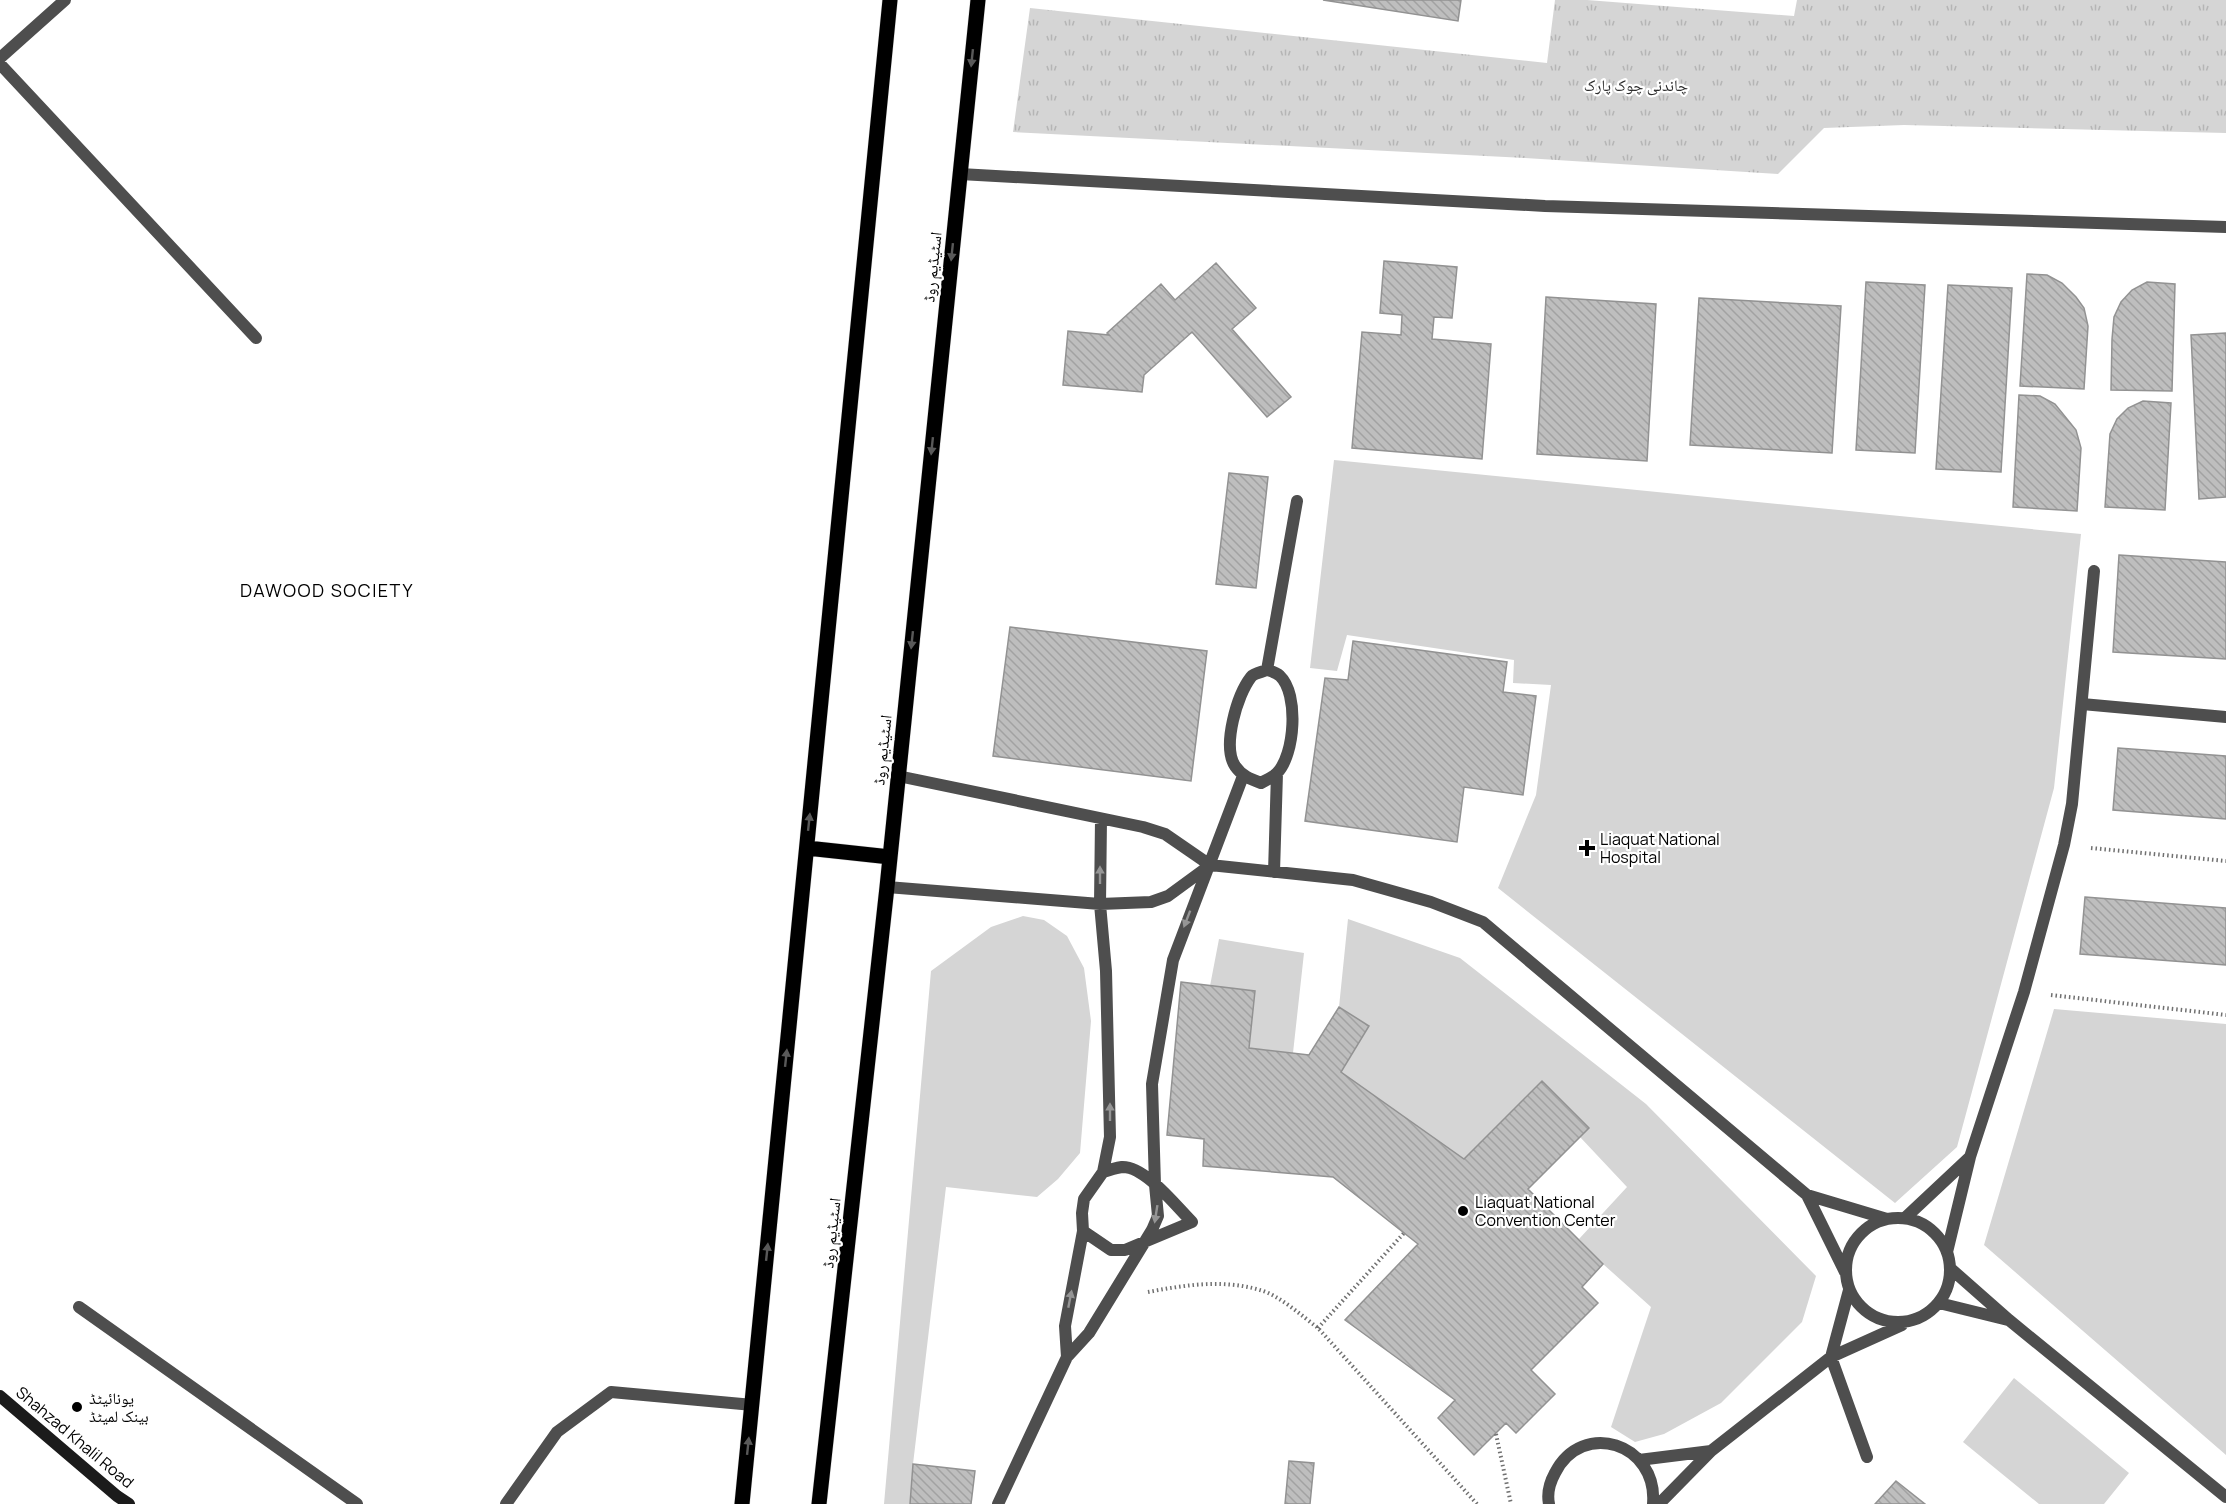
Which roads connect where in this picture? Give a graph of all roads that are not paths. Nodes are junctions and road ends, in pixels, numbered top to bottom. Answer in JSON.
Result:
{"nodes":[{"id":1,"x":64,"y":0,"type":"edge"},
{"id":2,"x":890,"y":0,"type":"edge"},
{"id":3,"x":978,"y":0,"type":"edge"},
{"id":4,"x":0,"y":58,"type":"edge"},
{"id":5,"x":0,"y":64,"type":"edge"},
{"id":6,"x":960,"y":174,"type":"junction"},
{"id":7,"x":2226,"y":227,"type":"edge"},
{"id":8,"x":256,"y":338,"type":"dead end"},
{"id":9,"x":1297,"y":501,"type":"dead end"},
{"id":10,"x":2094,"y":571,"type":"dead end"},
{"id":11,"x":1267,"y":670,"type":"junction"},
{"id":12,"x":2082,"y":704,"type":"junction"},
{"id":13,"x":2226,"y":717,"type":"edge"},
{"id":14,"x":1277,"y":773,"type":"junction"},
{"id":15,"x":898,"y":776,"type":"junction"},
{"id":16,"x":1243,"y":776,"type":"junction"},
{"id":17,"x":1101,"y":819,"type":"junction"},
{"id":18,"x":807,"y":848,"type":"junction"},
{"id":19,"x":890,"y":857,"type":"junction"},
{"id":20,"x":1210,"y":865,"type":"junction"},
{"id":21,"x":1274,"y":872,"type":"junction"},
{"id":22,"x":886,"y":887,"type":"junction"},
{"id":23,"x":1100,"y":904,"type":"junction"},
{"id":24,"x":1970,"y":1157,"type":"junction"},
{"id":25,"x":1103,"y":1172,"type":"junction"},
{"id":26,"x":1155,"y":1185,"type":"junction"},
{"id":27,"x":1807,"y":1195,"type":"junction"},
{"id":28,"x":1905,"y":1218,"type":"junction"},
{"id":29,"x":1887,"y":1219,"type":"junction"},
{"id":30,"x":1083,"y":1231,"type":"junction"},
{"id":31,"x":1145,"y":1241,"type":"junction"},
{"id":32,"x":1947,"y":1252,"type":"junction"},
{"id":33,"x":1950,"y":1268,"type":"junction"},
{"id":34,"x":1845,"y":1272,"type":"junction"},
{"id":35,"x":1849,"y":1290,"type":"junction"},
{"id":36,"x":1939,"y":1303,"type":"junction"},
{"id":37,"x":79,"y":1307,"type":"dead end"},
{"id":38,"x":2009,"y":1320,"type":"junction"},
{"id":39,"x":1908,"y":1322,"type":"junction"},
{"id":40,"x":1066,"y":1357,"type":"junction"},
{"id":41,"x":1831,"y":1357,"type":"junction"},
{"id":42,"x":0,"y":1396,"type":"edge"},
{"id":43,"x":753,"y":1405,"type":"junction"},
{"id":44,"x":1711,"y":1451,"type":"junction"},
{"id":45,"x":1867,"y":1457,"type":"dead end"},
{"id":46,"x":1639,"y":1460,"type":"junction"},
{"id":47,"x":2226,"y":1497,"type":"edge"},
{"id":48,"x":129,"y":1504,"type":"edge"},
{"id":49,"x":357,"y":1504,"type":"edge"},
{"id":50,"x":506,"y":1504,"type":"edge"},
{"id":51,"x":742,"y":1504,"type":"edge"},
{"id":52,"x":819,"y":1504,"type":"edge"},
{"id":53,"x":998,"y":1504,"type":"edge"},
{"id":54,"x":1549,"y":1504,"type":"edge"},
{"id":55,"x":1653,"y":1504,"type":"edge"},
{"id":56,"x":1659,"y":1504,"type":"edge"}],
"edges":[{"from":1,"to":4,"type":"street"},
{"from":18,"to":2,"type":"main road","one_way":true},
{"from":3,"to":6,"type":"main road","name":"اسٹیڈیم روڈ","one_way":true},
{"from":5,"to":8,"type":"street"},
{"from":6,"to":7,"type":"street"},
{"from":6,"to":15,"type":"main road","name":"اسٹیڈیم روڈ","one_way":true},
{"from":9,"to":11,"type":"street"},
{"from":10,"to":12,"type":"street"},
{"from":11,"to":14,"type":"street"},
{"from":11,"to":16,"type":"street"},
{"from":12,"to":13,"type":"street"},
{"from":12,"to":24,"type":"street"},
{"from":14,"to":16,"type":"street"},
{"from":14,"to":21,"type":"street"},
{"from":15,"to":17,"type":"street"},
{"from":15,"to":19,"type":"main road","name":"اسٹیڈیم روڈ"},
{"from":16,"to":20,"type":"street"},
{"from":17,"to":20,"type":"street"},
{"from":23,"to":17,"type":"street","one_way":true},
{"from":18,"to":19,"type":"main road"},
{"from":43,"to":18,"type":"main road","one_way":true},
{"from":19,"to":22,"type":"main road","name":"اسٹیڈیم روڈ"},
{"from":20,"to":21,"type":"street"},
{"from":20,"to":23,"type":"street"},
{"from":20,"to":26,"type":"street","one_way":true},
{"from":21,"to":27,"type":"street"},
{"from":22,"to":23,"type":"street"},
{"from":22,"to":52,"type":"main road","name":"اسٹیڈیم روڈ"},
{"from":25,"to":23,"type":"street","one_way":true},
{"from":24,"to":28,"type":"street"},
{"from":24,"to":32,"type":"street"},
{"from":25,"to":26,"type":"street"},
{"from":25,"to":30,"type":"street"},
{"from":26,"to":31,"type":"street","one_way":true},
{"from":26,"to":31,"type":"street"},
{"from":27,"to":29,"type":"street"},
{"from":27,"to":34,"type":"street"},
{"from":28,"to":29,"type":"street"},
{"from":28,"to":32,"type":"street"},
{"from":29,"to":34,"type":"street"},
{"from":30,"to":31,"type":"street"},
{"from":40,"to":30,"type":"street","one_way":true},
{"from":31,"to":40,"type":"street"},
{"from":32,"to":33,"type":"street"},
{"from":33,"to":36,"type":"street"},
{"from":33,"to":38,"type":"street"},
{"from":34,"to":35,"type":"street"},
{"from":35,"to":39,"type":"street"},
{"from":35,"to":41,"type":"street"},
{"from":36,"to":38,"type":"street"},
{"from":36,"to":39,"type":"street"},
{"from":37,"to":49,"type":"street"},
{"from":38,"to":47,"type":"street"},
{"from":39,"to":41,"type":"street"},
{"from":40,"to":53,"type":"street"},
{"from":41,"to":44,"type":"street"},
{"from":41,"to":45,"type":"street"},
{"from":42,"to":48,"type":"main road","name":"Shahzad Khalil Road"},
{"from":43,"to":50,"type":"street"},
{"from":51,"to":43,"type":"main road","one_way":true},
{"from":44,"to":46,"type":"street"},
{"from":44,"to":56,"type":"street"},
{"from":46,"to":54,"type":"street"},
{"from":46,"to":55,"type":"street"}]}
